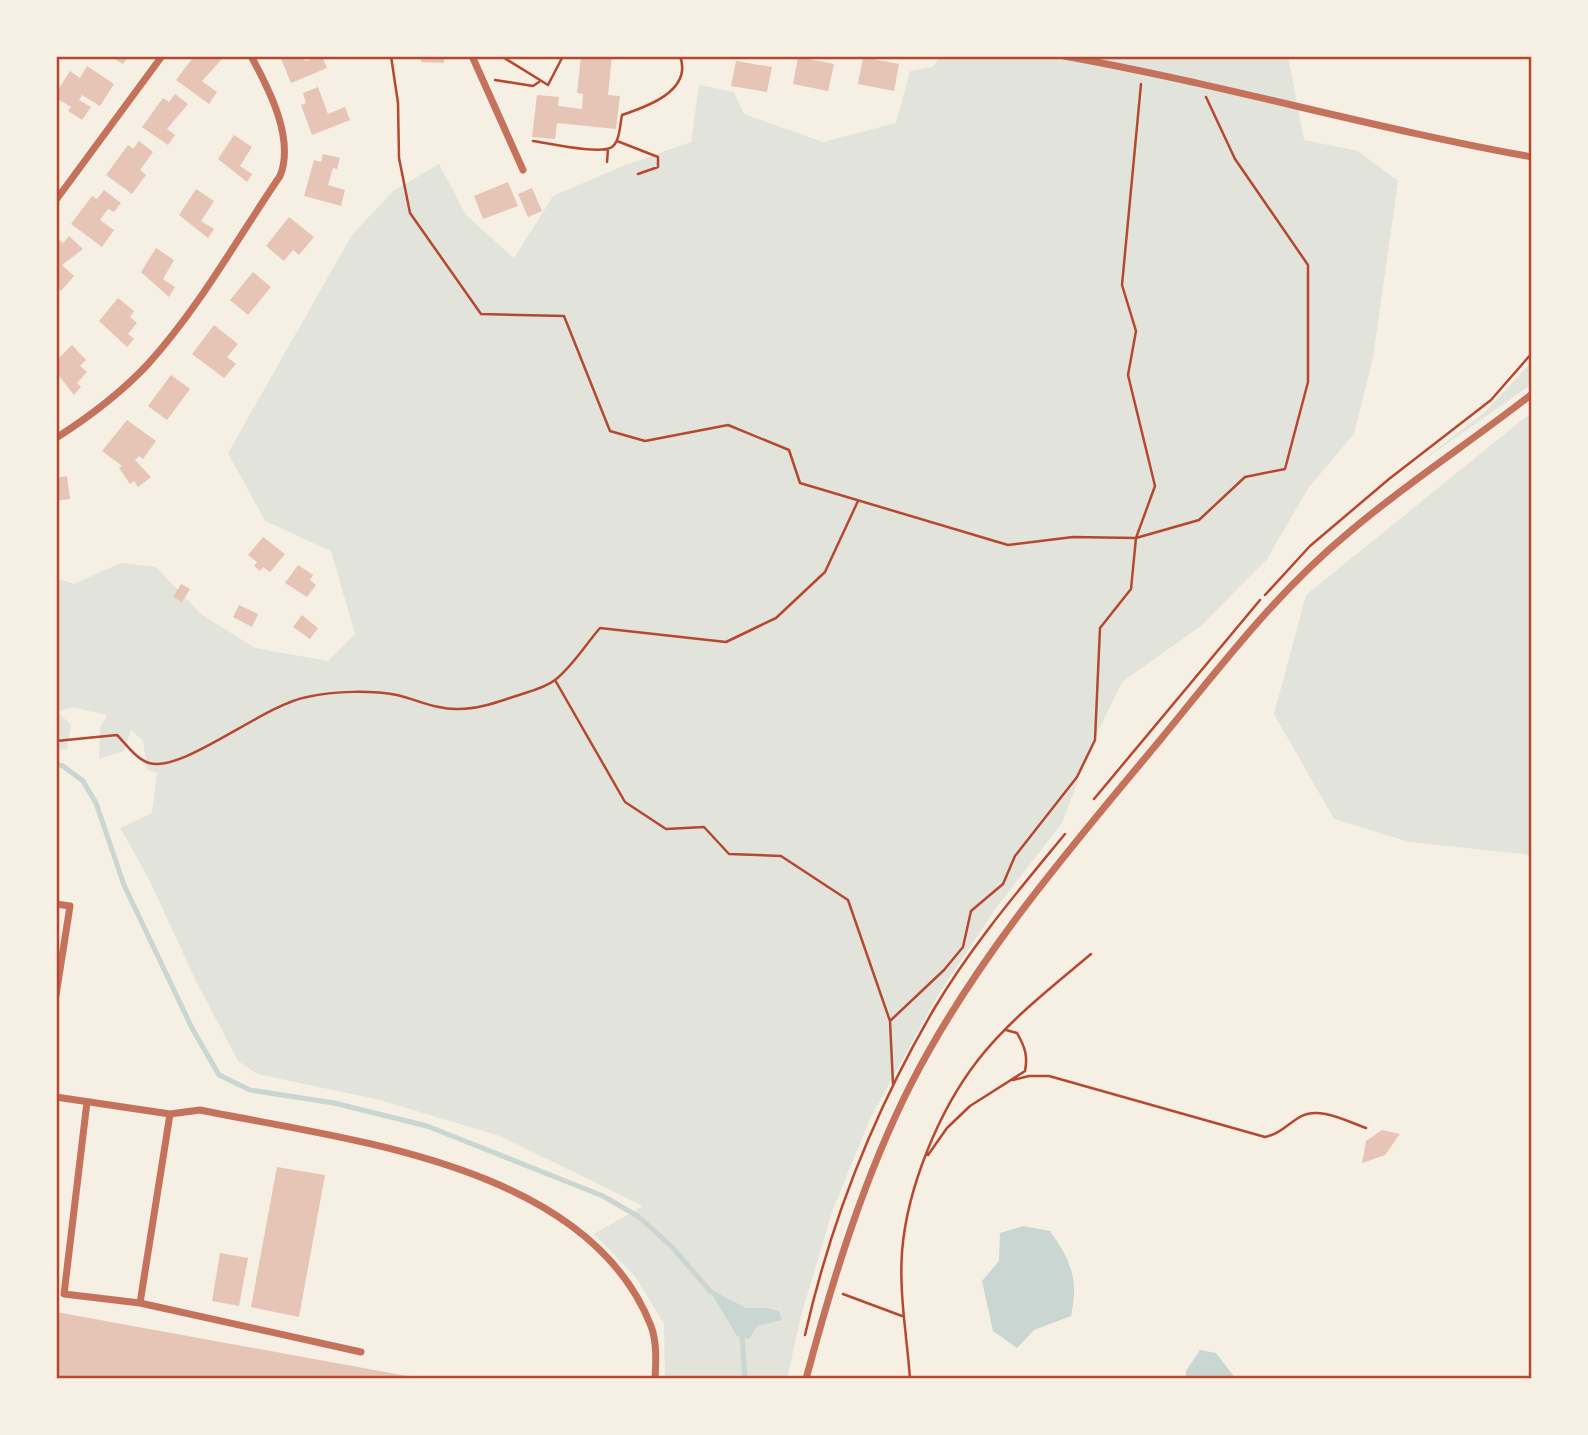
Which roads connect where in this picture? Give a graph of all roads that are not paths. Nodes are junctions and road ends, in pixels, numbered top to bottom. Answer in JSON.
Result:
{"nodes":[{"id":1,"x":162,"y":56,"type":"edge"},
{"id":2,"x":251,"y":56,"type":"edge"},
{"id":3,"x":472,"y":56,"type":"edge"},
{"id":4,"x":1064,"y":56,"type":"edge"},
{"id":5,"x":1532,"y":158,"type":"edge"},
{"id":6,"x":523,"y":170,"type":"dead end"},
{"id":7,"x":56,"y":200,"type":"edge"},
{"id":8,"x":1532,"y":394,"type":"edge"},
{"id":9,"x":56,"y":438,"type":"edge"},
{"id":10,"x":56,"y":904,"type":"edge"},
{"id":11,"x":56,"y":995,"type":"edge"},
{"id":12,"x":56,"y":1097,"type":"edge"},
{"id":13,"x":87,"y":1102,"type":"junction"},
{"id":14,"x":170,"y":1114,"type":"junction"},
{"id":15,"x":140,"y":1303,"type":"junction"},
{"id":16,"x":361,"y":1352,"type":"dead end"},
{"id":17,"x":655,"y":1379,"type":"edge"},
{"id":18,"x":806,"y":1379,"type":"edge"}],
"edges":[{"from":1,"to":7,"type":"street"},
{"from":2,"to":9,"type":"street"},
{"from":3,"to":6,"type":"street"},
{"from":4,"to":5,"type":"street"},
{"from":8,"to":18,"type":"street"},
{"from":10,"to":11,"type":"street"},
{"from":12,"to":13,"type":"street"},
{"from":13,"to":14,"type":"street"},
{"from":13,"to":15,"type":"street"},
{"from":14,"to":15,"type":"street"},
{"from":14,"to":17,"type":"street"},
{"from":15,"to":16,"type":"street"}]}
